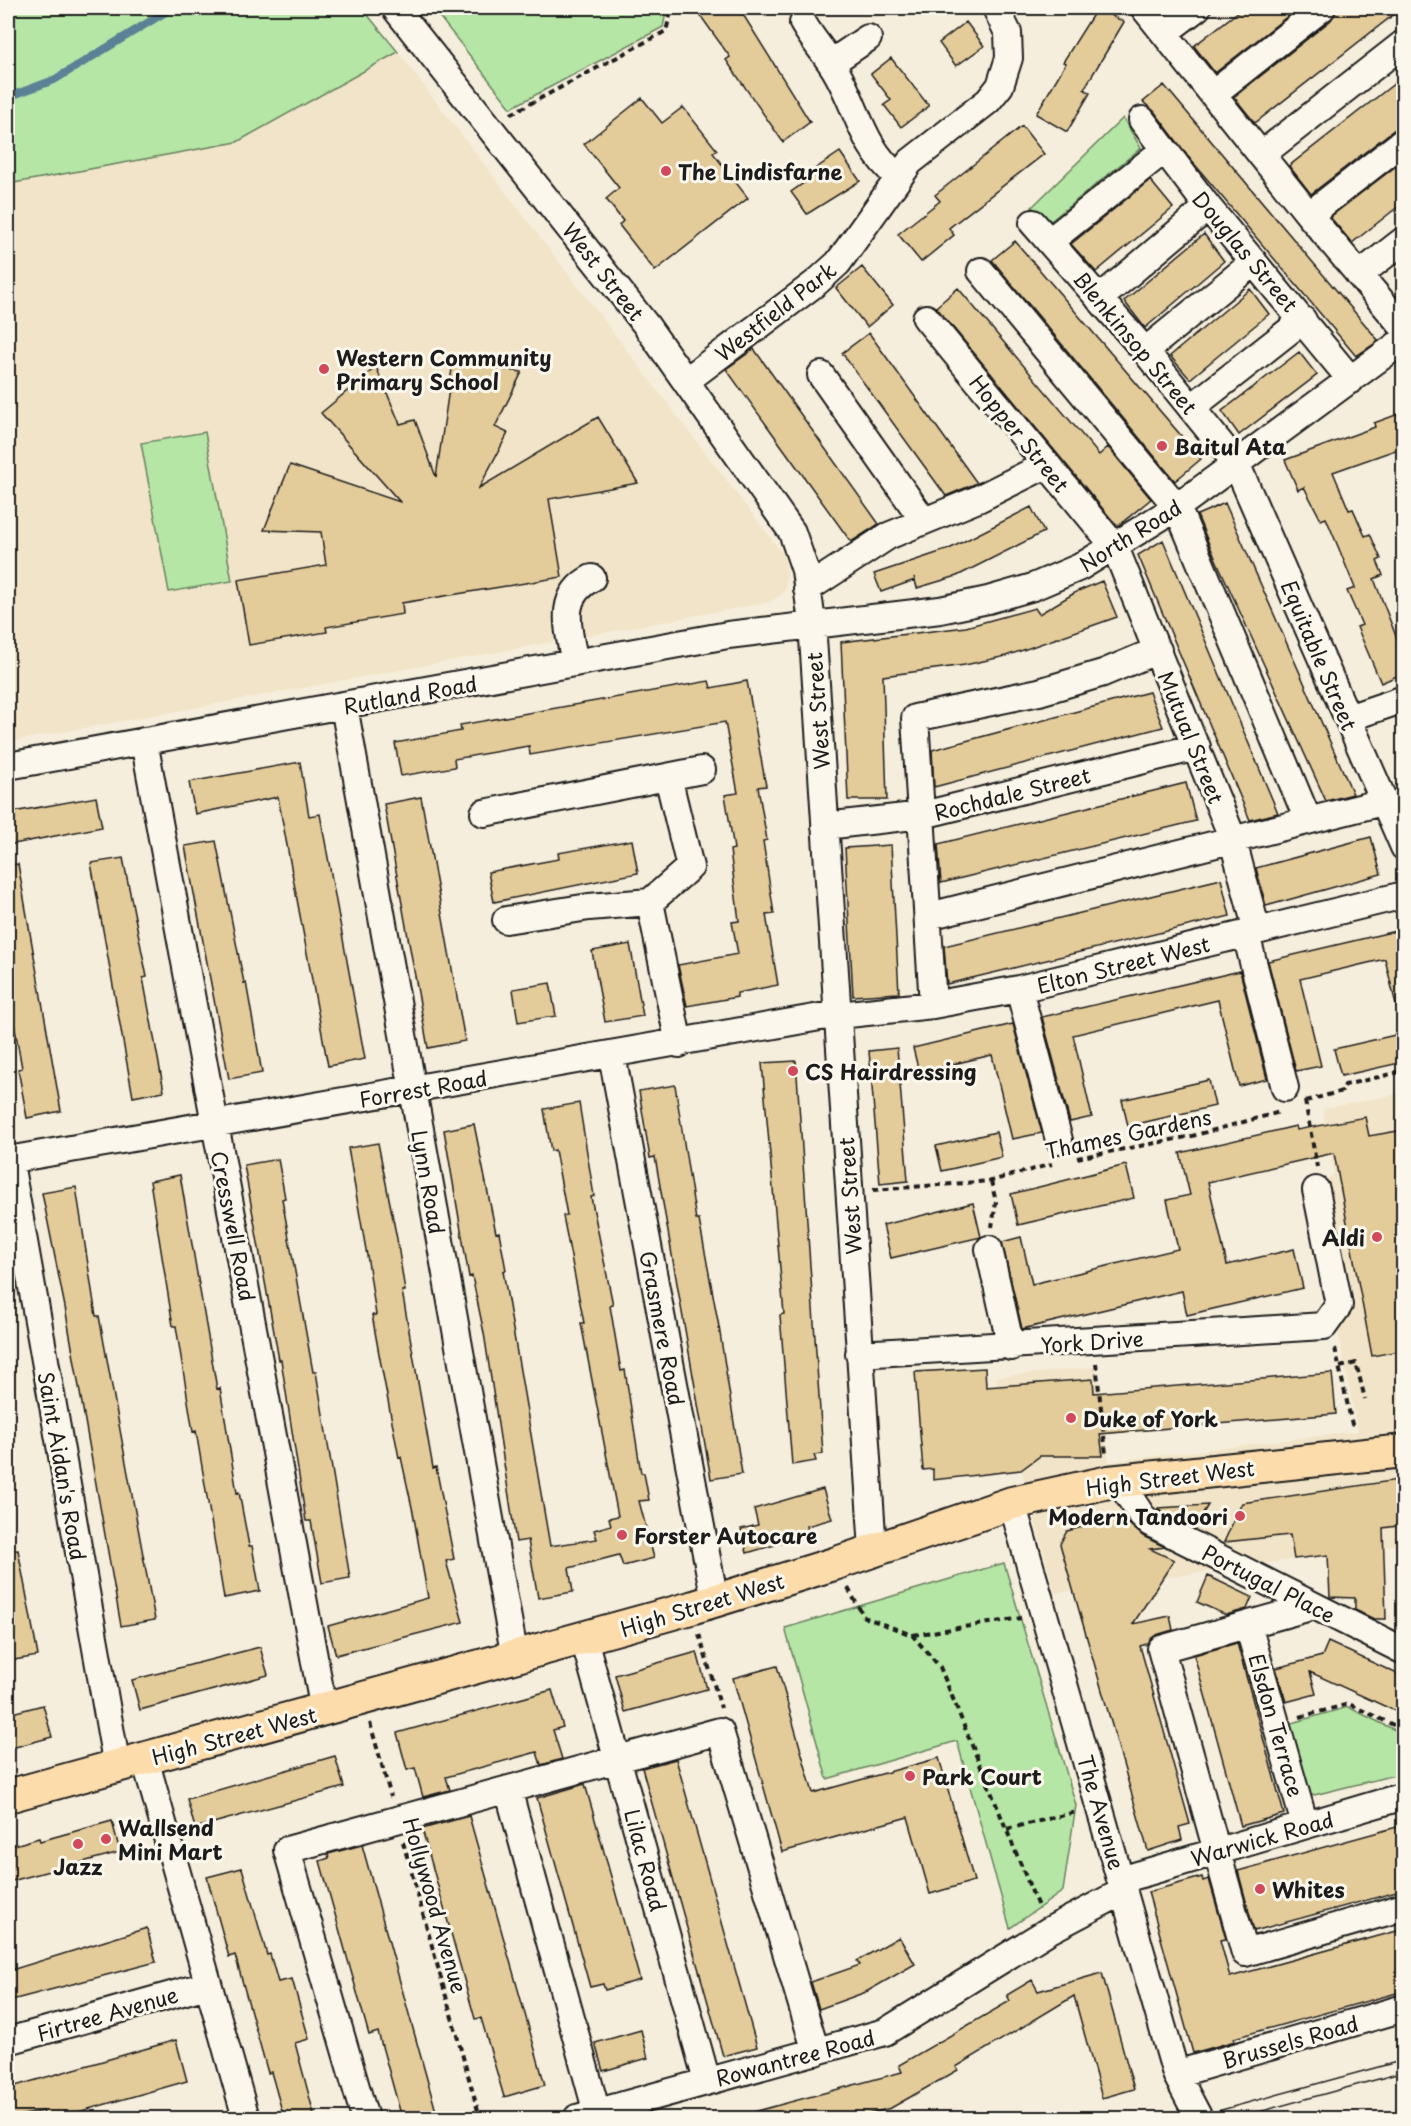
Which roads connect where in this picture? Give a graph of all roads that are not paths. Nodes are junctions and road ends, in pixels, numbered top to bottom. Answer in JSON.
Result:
{"nodes":[{"id":1,"x":395,"y":8,"type":"edge"},
{"id":2,"x":996,"y":8,"type":"edge"},
{"id":3,"x":1144,"y":8,"type":"edge"},
{"id":4,"x":1197,"y":8,"type":"edge"},
{"id":5,"x":1322,"y":8,"type":"edge"},
{"id":6,"x":803,"y":23,"type":"dead end"},
{"id":7,"x":1164,"y":33,"type":"junction"},
{"id":8,"x":868,"y":38,"type":"dead end"},
{"id":9,"x":1404,"y":43,"type":"edge"},
{"id":10,"x":831,"y":63,"type":"junction"},
{"id":11,"x":1213,"y":94,"type":"junction"},
{"id":12,"x":1142,"y":120,"type":"dead end"},
{"id":13,"x":1404,"y":141,"type":"edge"},
{"id":14,"x":1164,"y":150,"type":"junction"},
{"id":15,"x":1261,"y":155,"type":"junction"},
{"id":16,"x":897,"y":176,"type":"junction"},
{"id":17,"x":1209,"y":207,"type":"junction"},
{"id":18,"x":1309,"y":215,"type":"junction"},
{"id":19,"x":1404,"y":240,"type":"edge"},
{"id":20,"x":1254,"y":262,"type":"junction"},
{"id":21,"x":981,"y":272,"type":"dead end"},
{"id":22,"x":1359,"y":275,"type":"junction"},
{"id":23,"x":1099,"y":299,"type":"junction"},
{"id":24,"x":926,"y":318,"type":"dead end"},
{"id":25,"x":1303,"y":320,"type":"junction"},
{"id":26,"x":1404,"y":328,"type":"edge"},
{"id":27,"x":1404,"y":340,"type":"edge"},
{"id":28,"x":1145,"y":351,"type":"junction"},
{"id":29,"x":821,"y":375,"type":"dead end"},
{"id":30,"x":687,"y":380,"type":"junction"},
{"id":31,"x":1351,"y":380,"type":"junction"},
{"id":32,"x":1191,"y":408,"type":"junction"},
{"id":33,"x":1236,"y":463,"type":"junction"},
{"id":34,"x":1046,"y":465,"type":"junction"},
{"id":35,"x":1177,"y":507,"type":"junction"},
{"id":36,"x":924,"y":521,"type":"junction"},
{"id":37,"x":1115,"y":547,"type":"junction"},
{"id":38,"x":592,"y":578,"type":"dead end"},
{"id":39,"x":807,"y":589,"type":"junction"},
{"id":40,"x":812,"y":623,"type":"junction"},
{"id":41,"x":1158,"y":650,"type":"junction"},
{"id":42,"x":575,"y":663,"type":"junction"},
{"id":43,"x":1404,"y":699,"type":"edge"},
{"id":44,"x":344,"y":706,"type":"junction"},
{"id":45,"x":1348,"y":718,"type":"junction"},
{"id":46,"x":144,"y":741,"type":"junction"},
{"id":47,"x":1197,"y":747,"type":"junction"},
{"id":48,"x":8,"y":766,"type":"edge"},
{"id":49,"x":702,"y":770,"type":"dead end"},
{"id":50,"x":668,"y":777,"type":"junction"},
{"id":51,"x":1383,"y":802,"type":"junction"},
{"id":52,"x":484,"y":813,"type":"dead end"},
{"id":53,"x":923,"y":815,"type":"junction"},
{"id":54,"x":1308,"y":820,"type":"junction"},
{"id":55,"x":825,"y":826,"type":"junction"},
{"id":56,"x":1232,"y":837,"type":"junction"},
{"id":57,"x":1404,"y":847,"type":"edge"},
{"id":58,"x":1404,"y":895,"type":"edge"},
{"id":59,"x":650,"y":902,"type":"junction"},
{"id":60,"x":929,"y":916,"type":"junction"},
{"id":61,"x":506,"y":920,"type":"dead end"},
{"id":62,"x":1251,"y":933,"type":"junction"},
{"id":63,"x":1019,"y":989,"type":"junction"},
{"id":64,"x":933,"y":1005,"type":"junction"},
{"id":65,"x":839,"y":1015,"type":"junction"},
{"id":66,"x":679,"y":1044,"type":"junction"},
{"id":67,"x":612,"y":1056,"type":"junction"},
{"id":68,"x":413,"y":1090,"type":"junction"},
{"id":69,"x":1294,"y":1101,"type":"road end"},
{"id":70,"x":215,"y":1124,"type":"junction"},
{"id":71,"x":1059,"y":1155,"type":"road end"},
{"id":72,"x":8,"y":1160,"type":"edge"},
{"id":73,"x":8,"y":1165,"type":"edge"},
{"id":74,"x":1316,"y":1191,"type":"road end"},
{"id":75,"x":989,"y":1248,"type":"road end"},
{"id":76,"x":1011,"y":1347,"type":"junction"},
{"id":77,"x":859,"y":1354,"type":"junction"},
{"id":78,"x":1404,"y":1451,"type":"edge"},
{"id":79,"x":1114,"y":1482,"type":"junction"},
{"id":80,"x":1012,"y":1503,"type":"junction"},
{"id":81,"x":873,"y":1550,"type":"junction"},
{"id":82,"x":703,"y":1604,"type":"junction"},
{"id":83,"x":1314,"y":1606,"type":"junction"},
{"id":84,"x":1248,"y":1625,"type":"junction"},
{"id":85,"x":584,"y":1639,"type":"junction"},
{"id":86,"x":1404,"y":1651,"type":"edge"},
{"id":87,"x":515,"y":1658,"type":"junction"},
{"id":88,"x":324,"y":1711,"type":"junction"},
{"id":89,"x":618,"y":1759,"type":"junction"},
{"id":90,"x":131,"y":1763,"type":"junction"},
{"id":91,"x":508,"y":1789,"type":"junction"},
{"id":92,"x":8,"y":1796,"type":"edge"},
{"id":93,"x":1404,"y":1796,"type":"edge"},
{"id":94,"x":1305,"y":1825,"type":"junction"},
{"id":95,"x":1217,"y":1851,"type":"junction"},
{"id":96,"x":1122,"y":1885,"type":"junction"},
{"id":97,"x":1404,"y":1907,"type":"edge"},
{"id":98,"x":207,"y":1985,"type":"junction"},
{"id":99,"x":1404,"y":2008,"type":"edge"},
{"id":100,"x":8,"y":2041,"type":"edge"},
{"id":101,"x":816,"y":2052,"type":"junction"},
{"id":102,"x":1176,"y":2074,"type":"junction"},
{"id":103,"x":707,"y":2081,"type":"junction"},
{"id":104,"x":587,"y":2116,"type":"edge"},
{"id":105,"x":246,"y":2118,"type":"edge"},
{"id":106,"x":366,"y":2118,"type":"edge"},
{"id":107,"x":1199,"y":2118,"type":"edge"}],
"edges":[{"from":1,"to":30,"type":"street","name":"West Street"},
{"from":2,"to":16,"type":"street","name":"Westfield Park"},
{"from":3,"to":7,"type":"street"},
{"from":4,"to":7,"type":"street"},
{"from":5,"to":11,"type":"street"},
{"from":6,"to":10,"type":"street"},
{"from":7,"to":11,"type":"street"},
{"from":8,"to":10,"type":"street"},
{"from":9,"to":15,"type":"street"},
{"from":10,"to":16,"type":"street"},
{"from":11,"to":15,"type":"street"},
{"from":12,"to":14,"type":"street","name":"Douglas Street"},
{"from":13,"to":18,"type":"street"},
{"from":14,"to":17,"type":"street","name":"Douglas Street"},
{"from":14,"to":23,"type":"street","name":"Blenkinsop Street"},
{"from":15,"to":18,"type":"street"},
{"from":16,"to":30,"type":"street","name":"Westfield Park"},
{"from":17,"to":20,"type":"street","name":"Douglas Street"},
{"from":17,"to":23,"type":"street"},
{"from":18,"to":22,"type":"street"},
{"from":19,"to":22,"type":"street"},
{"from":20,"to":25,"type":"street","name":"Douglas Street"},
{"from":20,"to":28,"type":"street"},
{"from":21,"to":35,"type":"street"},
{"from":22,"to":26,"type":"street"},
{"from":23,"to":28,"type":"street","name":"Blenkinsop Street"},
{"from":24,"to":34,"type":"street","name":"Hopper Street"},
{"from":25,"to":31,"type":"street","name":"Douglas Street"},
{"from":25,"to":32,"type":"street"},
{"from":27,"to":31,"type":"street","name":"North Road"},
{"from":28,"to":32,"type":"street","name":"Blenkinsop Street"},
{"from":29,"to":36,"type":"street"},
{"from":30,"to":39,"type":"street","name":"West Street"},
{"from":31,"to":33,"type":"street","name":"North Road"},
{"from":32,"to":33,"type":"street","name":"Blenkinsop Street"},
{"from":33,"to":35,"type":"street","name":"North Road"},
{"from":33,"to":45,"type":"street","name":"Equitable Street"},
{"from":34,"to":36,"type":"street"},
{"from":34,"to":37,"type":"street","name":"Hopper Street"},
{"from":35,"to":37,"type":"street","name":"North Road"},
{"from":35,"to":54,"type":"street"},
{"from":36,"to":39,"type":"street"},
{"from":37,"to":40,"type":"street","name":"North Road"},
{"from":37,"to":41,"type":"street","name":"Mutual Street"},
{"from":38,"to":42,"type":"street"},
{"from":39,"to":40,"type":"street","name":"West Street"},
{"from":40,"to":42,"type":"street","name":"Rutland Road"},
{"from":40,"to":55,"type":"street","name":"West Street"},
{"from":41,"to":47,"type":"street","name":"Mutual Street"},
{"from":41,"to":53,"type":"street"},
{"from":42,"to":44,"type":"street","name":"Rutland Road"},
{"from":43,"to":45,"type":"street"},
{"from":44,"to":46,"type":"street","name":"Rutland Road"},
{"from":44,"to":68,"type":"street","name":"Lynn Road"},
{"from":45,"to":51,"type":"street","name":"Equitable Street"},
{"from":46,"to":48,"type":"street","name":"Rutland Road"},
{"from":46,"to":70,"type":"street","name":"Cresswell Road"},
{"from":47,"to":53,"type":"street","name":"Rochdale Street"},
{"from":47,"to":56,"type":"street","name":"Mutual Street"},
{"from":49,"to":50,"type":"street"},
{"from":50,"to":52,"type":"street"},
{"from":50,"to":59,"type":"street"},
{"from":51,"to":54,"type":"street"},
{"from":51,"to":57,"type":"street","name":"Equitable Street"},
{"from":53,"to":55,"type":"street","name":"Rochdale Street"},
{"from":53,"to":60,"type":"street"},
{"from":54,"to":56,"type":"street"},
{"from":55,"to":65,"type":"street","name":"West Street"},
{"from":56,"to":60,"type":"street"},
{"from":56,"to":62,"type":"street","name":"Mutual Street"},
{"from":58,"to":62,"type":"street","name":"Elton Street West"},
{"from":59,"to":61,"type":"street"},
{"from":59,"to":66,"type":"street"},
{"from":60,"to":64,"type":"street"},
{"from":62,"to":63,"type":"street","name":"Elton Street West"},
{"from":62,"to":69,"type":"street","name":"Mutual Street"},
{"from":63,"to":64,"type":"street","name":"Elton Street West"},
{"from":63,"to":71,"type":"street"},
{"from":64,"to":65,"type":"street","name":"Elton Street West"},
{"from":65,"to":66,"type":"street","name":"Forrest Road"},
{"from":65,"to":77,"type":"street","name":"West Street"},
{"from":66,"to":67,"type":"street","name":"Forrest Road"},
{"from":67,"to":68,"type":"street","name":"Forrest Road"},
{"from":67,"to":82,"type":"street","name":"Grasmere Road"},
{"from":68,"to":70,"type":"street","name":"Forrest Road"},
{"from":68,"to":87,"type":"street","name":"Lynn Road"},
{"from":70,"to":72,"type":"street","name":"Forrest Road"},
{"from":70,"to":88,"type":"street","name":"Cresswell Road"},
{"from":73,"to":90,"type":"street","name":"Saint Aidan's Road"},
{"from":74,"to":76,"type":"street","name":"York Drive"},
{"from":75,"to":76,"type":"street"},
{"from":76,"to":77,"type":"street","name":"York Drive"},
{"from":77,"to":81,"type":"street","name":"West Street"},
{"from":78,"to":79,"type":"main road","name":"High Street West"},
{"from":79,"to":80,"type":"main road","name":"High Street West"},
{"from":79,"to":83,"type":"street","name":"Portugal Place"},
{"from":80,"to":81,"type":"main road","name":"High Street West"},
{"from":80,"to":96,"type":"street","name":"The Avenue"},
{"from":81,"to":82,"type":"main road","name":"High Street West"},
{"from":82,"to":85,"type":"main road","name":"High Street West"},
{"from":83,"to":84,"type":"street"},
{"from":83,"to":86,"type":"street","name":"Portugal Place"},
{"from":84,"to":94,"type":"street","name":"Elsdon Terrace"},
{"from":84,"to":95,"type":"street"},
{"from":85,"to":87,"type":"main road","name":"High Street West"},
{"from":85,"to":89,"type":"street","name":"Lilac Road"},
{"from":87,"to":88,"type":"main road","name":"High Street West"},
{"from":88,"to":90,"type":"main road","name":"High Street West"},
{"from":89,"to":91,"type":"street"},
{"from":89,"to":101,"type":"street"},
{"from":89,"to":103,"type":"street","name":"Lilac Road"},
{"from":90,"to":92,"type":"main road","name":"High Street West"},
{"from":90,"to":98,"type":"street","name":"Saint Aidan's Road"},
{"from":91,"to":104,"type":"street"},
{"from":91,"to":106,"type":"street"},
{"from":93,"to":94,"type":"street","name":"Warwick Road"},
{"from":94,"to":95,"type":"street","name":"Warwick Road"},
{"from":95,"to":96,"type":"street","name":"Warwick Road"},
{"from":95,"to":97,"type":"street"},
{"from":96,"to":101,"type":"street","name":"Rowantree Road"},
{"from":96,"to":102,"type":"street","name":"The Avenue"},
{"from":98,"to":100,"type":"street","name":"Firtree Avenue"},
{"from":98,"to":105,"type":"street","name":"Saint Aidan's Road"},
{"from":99,"to":102,"type":"street","name":"Brussels Road"},
{"from":101,"to":103,"type":"street","name":"Rowantree Road"},
{"from":102,"to":107,"type":"street","name":"The Avenue"},
{"from":103,"to":104,"type":"street","name":"Rowantree Road"}]}
